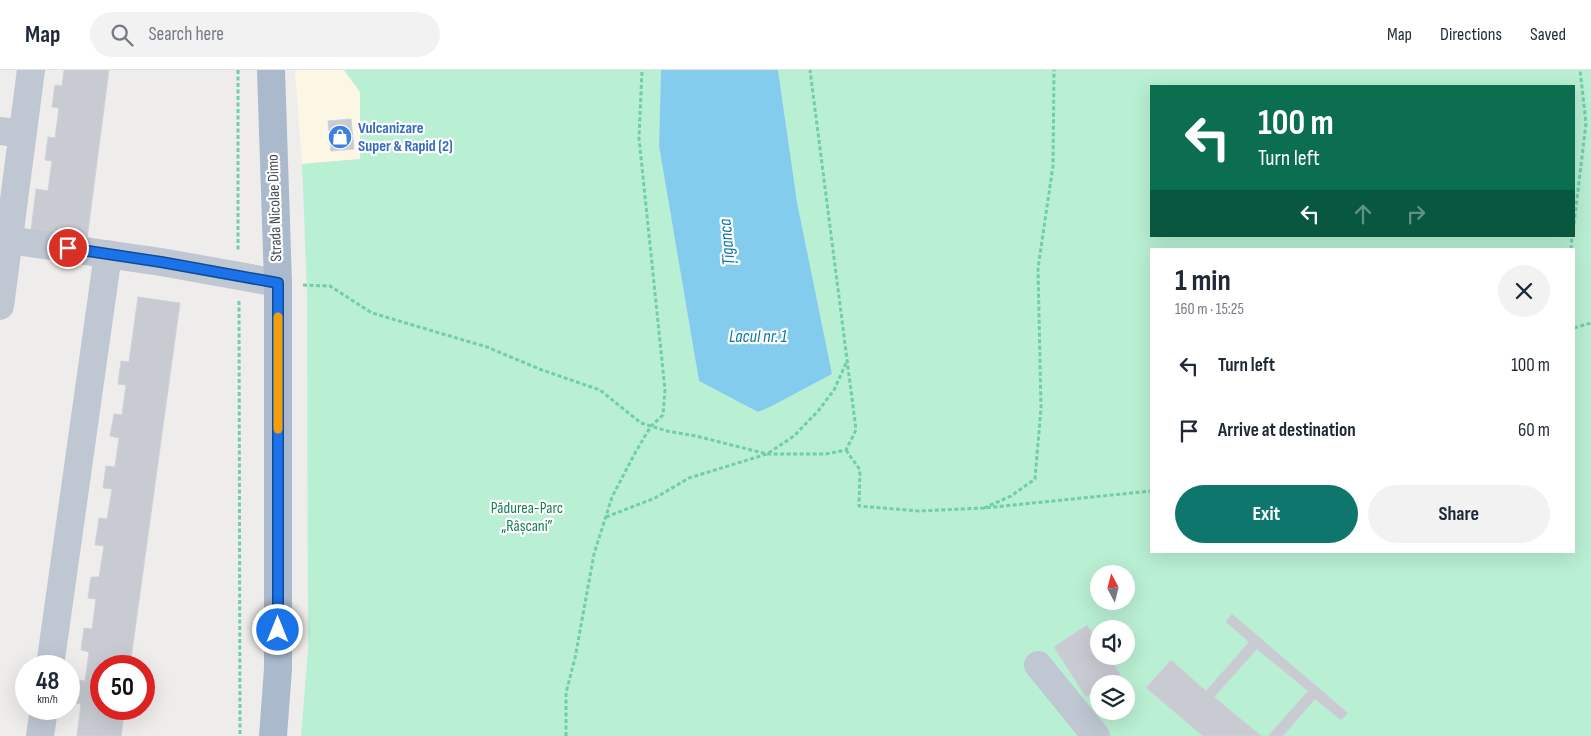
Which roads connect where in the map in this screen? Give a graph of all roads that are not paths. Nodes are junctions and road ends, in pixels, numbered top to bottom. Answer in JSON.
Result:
{"nodes":[{"id":1,"x":31,"y":70,"type":"edge"},
{"id":2,"x":271,"y":70,"type":"edge"},
{"id":3,"x":11,"y":135,"type":"edge"},
{"id":4,"x":9,"y":240,"type":"junction"},
{"id":5,"x":108,"y":254,"type":"junction"},
{"id":6,"x":278,"y":283,"type":"junction"},
{"id":7,"x":0,"y":306,"type":"edge"},
{"id":8,"x":52,"y":655,"type":"edge"},
{"id":9,"x":1038,"y":665,"type":"dead end"},
{"id":10,"x":42,"y":720,"type":"edge"},
{"id":11,"x":40,"y":736,"type":"edge"},
{"id":12,"x":273,"y":736,"type":"edge"},
{"id":13,"x":1096,"y":736,"type":"edge"}],
"edges":[{"from":1,"to":3,"type":"lane"},
{"from":2,"to":6,"type":"main road","name":"Strada Nicolae Dimo"},
{"from":3,"to":4,"type":"lane"},
{"from":4,"to":5,"type":"lane"},
{"from":4,"to":7,"type":"lane"},
{"from":5,"to":6,"type":"lane"},
{"from":5,"to":8,"type":"lane"},
{"from":6,"to":12,"type":"main road","name":"Strada Nicolae Dimo"},
{"from":9,"to":13,"type":"lane"},
{"from":10,"to":11,"type":"lane"}]}
